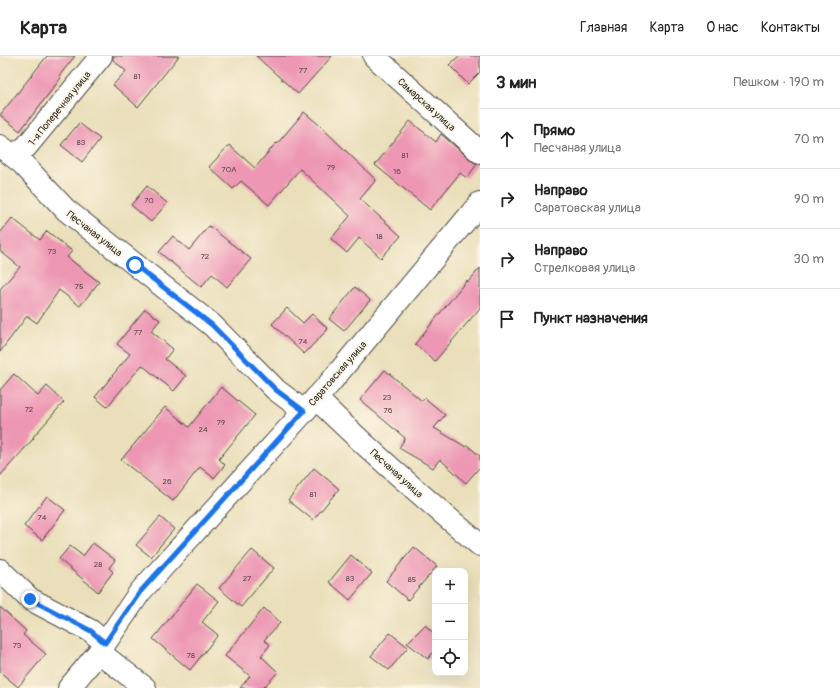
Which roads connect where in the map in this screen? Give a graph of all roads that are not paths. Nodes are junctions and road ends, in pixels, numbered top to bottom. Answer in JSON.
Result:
{"nodes":[{"id":1,"x":101,"y":56,"type":"edge"},
{"id":2,"x":374,"y":56,"type":"edge"},
{"id":3,"x":6,"y":150,"type":"edge"},
{"id":4,"x":480,"y":152,"type":"edge"},
{"id":5,"x":480,"y":203,"type":"edge"},
{"id":6,"x":310,"y":405,"type":"junction"},
{"id":7,"x":480,"y":545,"type":"edge"},
{"id":8,"x":0,"y":570,"type":"edge"},
{"id":9,"x":102,"y":647,"type":"junction"},
{"id":10,"x":69,"y":688,"type":"edge"},
{"id":11,"x":145,"y":688,"type":"edge"}],
"edges":[{"from":1,"to":3,"type":"street","name":"1-я Поперечная улица"},
{"from":2,"to":4,"type":"street","name":"Самарская улица"},
{"from":3,"to":6,"type":"street","name":"Песчаная улица"},
{"from":5,"to":6,"type":"street","name":"Саратовская улица"},
{"from":6,"to":7,"type":"street","name":"Песчаная улица"},
{"from":6,"to":9,"type":"street","name":"Саратовская улица"},
{"from":8,"to":9,"type":"street"},
{"from":9,"to":10,"type":"street","name":"Саратовская улица"},
{"from":9,"to":11,"type":"street"}]}
